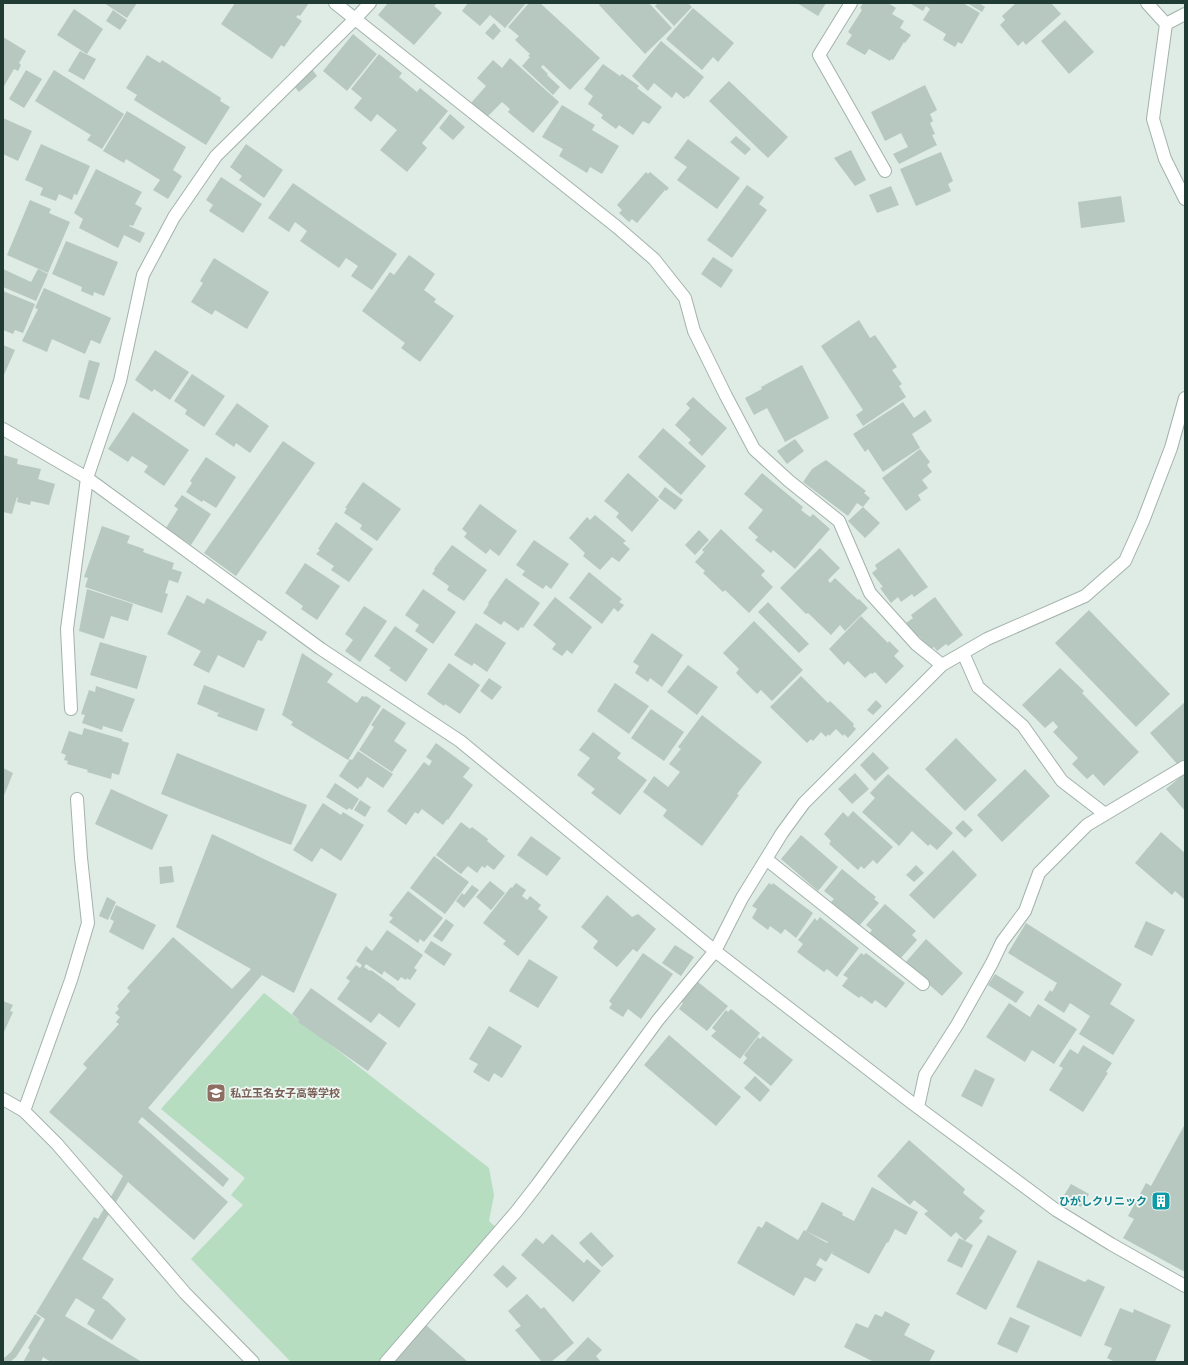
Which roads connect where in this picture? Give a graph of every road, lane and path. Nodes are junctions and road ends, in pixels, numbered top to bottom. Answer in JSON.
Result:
{"nodes":[{"id":1,"x":335,"y":3,"type":"edge"},
{"id":2,"x":370,"y":3,"type":"edge"},
{"id":3,"x":851,"y":3,"type":"edge"},
{"id":4,"x":1147,"y":3,"type":"edge"},
{"id":5,"x":1185,"y":14,"type":"edge"},
{"id":6,"x":355,"y":19,"type":"junction"},
{"id":7,"x":1166,"y":24,"type":"junction"},
{"id":8,"x":885,"y":171,"type":"dead end"},
{"id":9,"x":1185,"y":199,"type":"edge"},
{"id":10,"x":1185,"y":398,"type":"edge"},
{"id":11,"x":3,"y":429,"type":"edge"},
{"id":12,"x":87,"y":478,"type":"junction"},
{"id":13,"x":963,"y":653,"type":"junction"},
{"id":14,"x":942,"y":665,"type":"junction"},
{"id":15,"x":71,"y":710,"type":"dead end"},
{"id":16,"x":1184,"y":767,"type":"dead end"},
{"id":17,"x":77,"y":799,"type":"dead end"},
{"id":18,"x":1105,"y":814,"type":"junction"},
{"id":19,"x":766,"y":858,"type":"junction"},
{"id":20,"x":715,"y":951,"type":"junction"},
{"id":21,"x":923,"y":984,"type":"dead end"},
{"id":22,"x":3,"y":1099,"type":"edge"},
{"id":23,"x":918,"y":1107,"type":"junction"},
{"id":24,"x":24,"y":1111,"type":"junction"},
{"id":25,"x":1185,"y":1286,"type":"edge"},
{"id":26,"x":253,"y":1362,"type":"edge"},
{"id":27,"x":386,"y":1362,"type":"edge"}],
"edges":[{"from":1,"to":6,"type":"street"},
{"from":2,"to":6,"type":"street"},
{"from":3,"to":8,"type":"street"},
{"from":4,"to":7,"type":"street"},
{"from":5,"to":7,"type":"street"},
{"from":6,"to":12,"type":"street"},
{"from":6,"to":14,"type":"street"},
{"from":7,"to":9,"type":"street"},
{"from":10,"to":13,"type":"street"},
{"from":11,"to":12,"type":"street"},
{"from":12,"to":15,"type":"street"},
{"from":12,"to":20,"type":"street"},
{"from":13,"to":14,"type":"street"},
{"from":13,"to":18,"type":"street"},
{"from":14,"to":19,"type":"street"},
{"from":16,"to":18,"type":"street"},
{"from":17,"to":24,"type":"street"},
{"from":18,"to":23,"type":"street"},
{"from":19,"to":20,"type":"street"},
{"from":19,"to":21,"type":"street"},
{"from":20,"to":23,"type":"street"},
{"from":20,"to":27,"type":"street"},
{"from":22,"to":24,"type":"street"},
{"from":23,"to":25,"type":"street"},
{"from":24,"to":26,"type":"street"}]}
